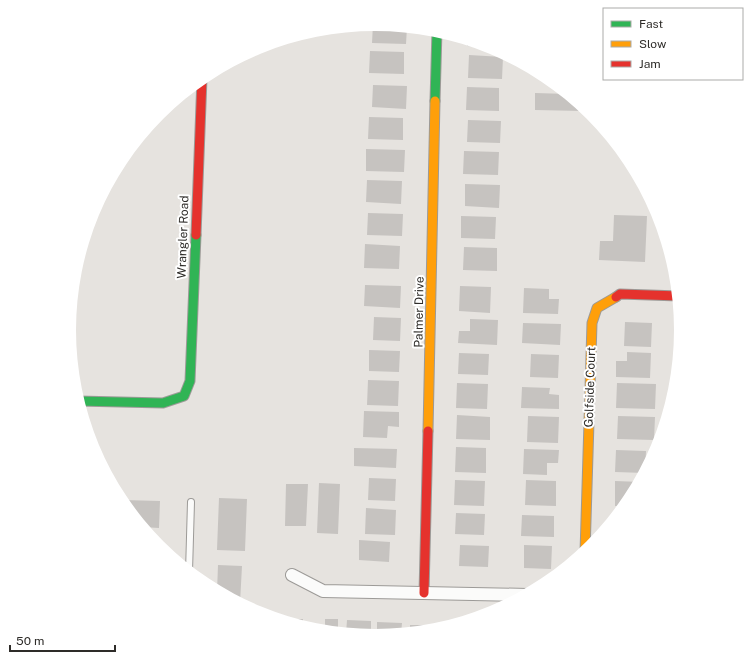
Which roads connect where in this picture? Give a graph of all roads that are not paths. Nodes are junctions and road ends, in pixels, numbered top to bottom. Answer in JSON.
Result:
{"nodes":[{"id":1,"x":437,"y":38,"type":"edge"},
{"id":2,"x":202,"y":87,"type":"edge"},
{"id":3,"x":672,"y":296,"type":"edge"},
{"id":4,"x":85,"y":401,"type":"edge"},
{"id":5,"x":191,"y":502,"type":"dead end"},
{"id":6,"x":585,"y":544,"type":"edge"},
{"id":7,"x":190,"y":565,"type":"edge"},
{"id":8,"x":292,"y":575,"type":"dead end"},
{"id":9,"x":424,"y":593,"type":"junction"},
{"id":10,"x":516,"y":595,"type":"edge"}],
"edges":[{"from":1,"to":9,"type":"street","name":"Palmer Drive"},
{"from":2,"to":4,"type":"street","name":"Wrangler Road"},
{"from":3,"to":6,"type":"street","name":"Golfside Court"},
{"from":5,"to":7,"type":"lane"},
{"from":8,"to":9,"type":"street"},
{"from":9,"to":10,"type":"street"}]}
